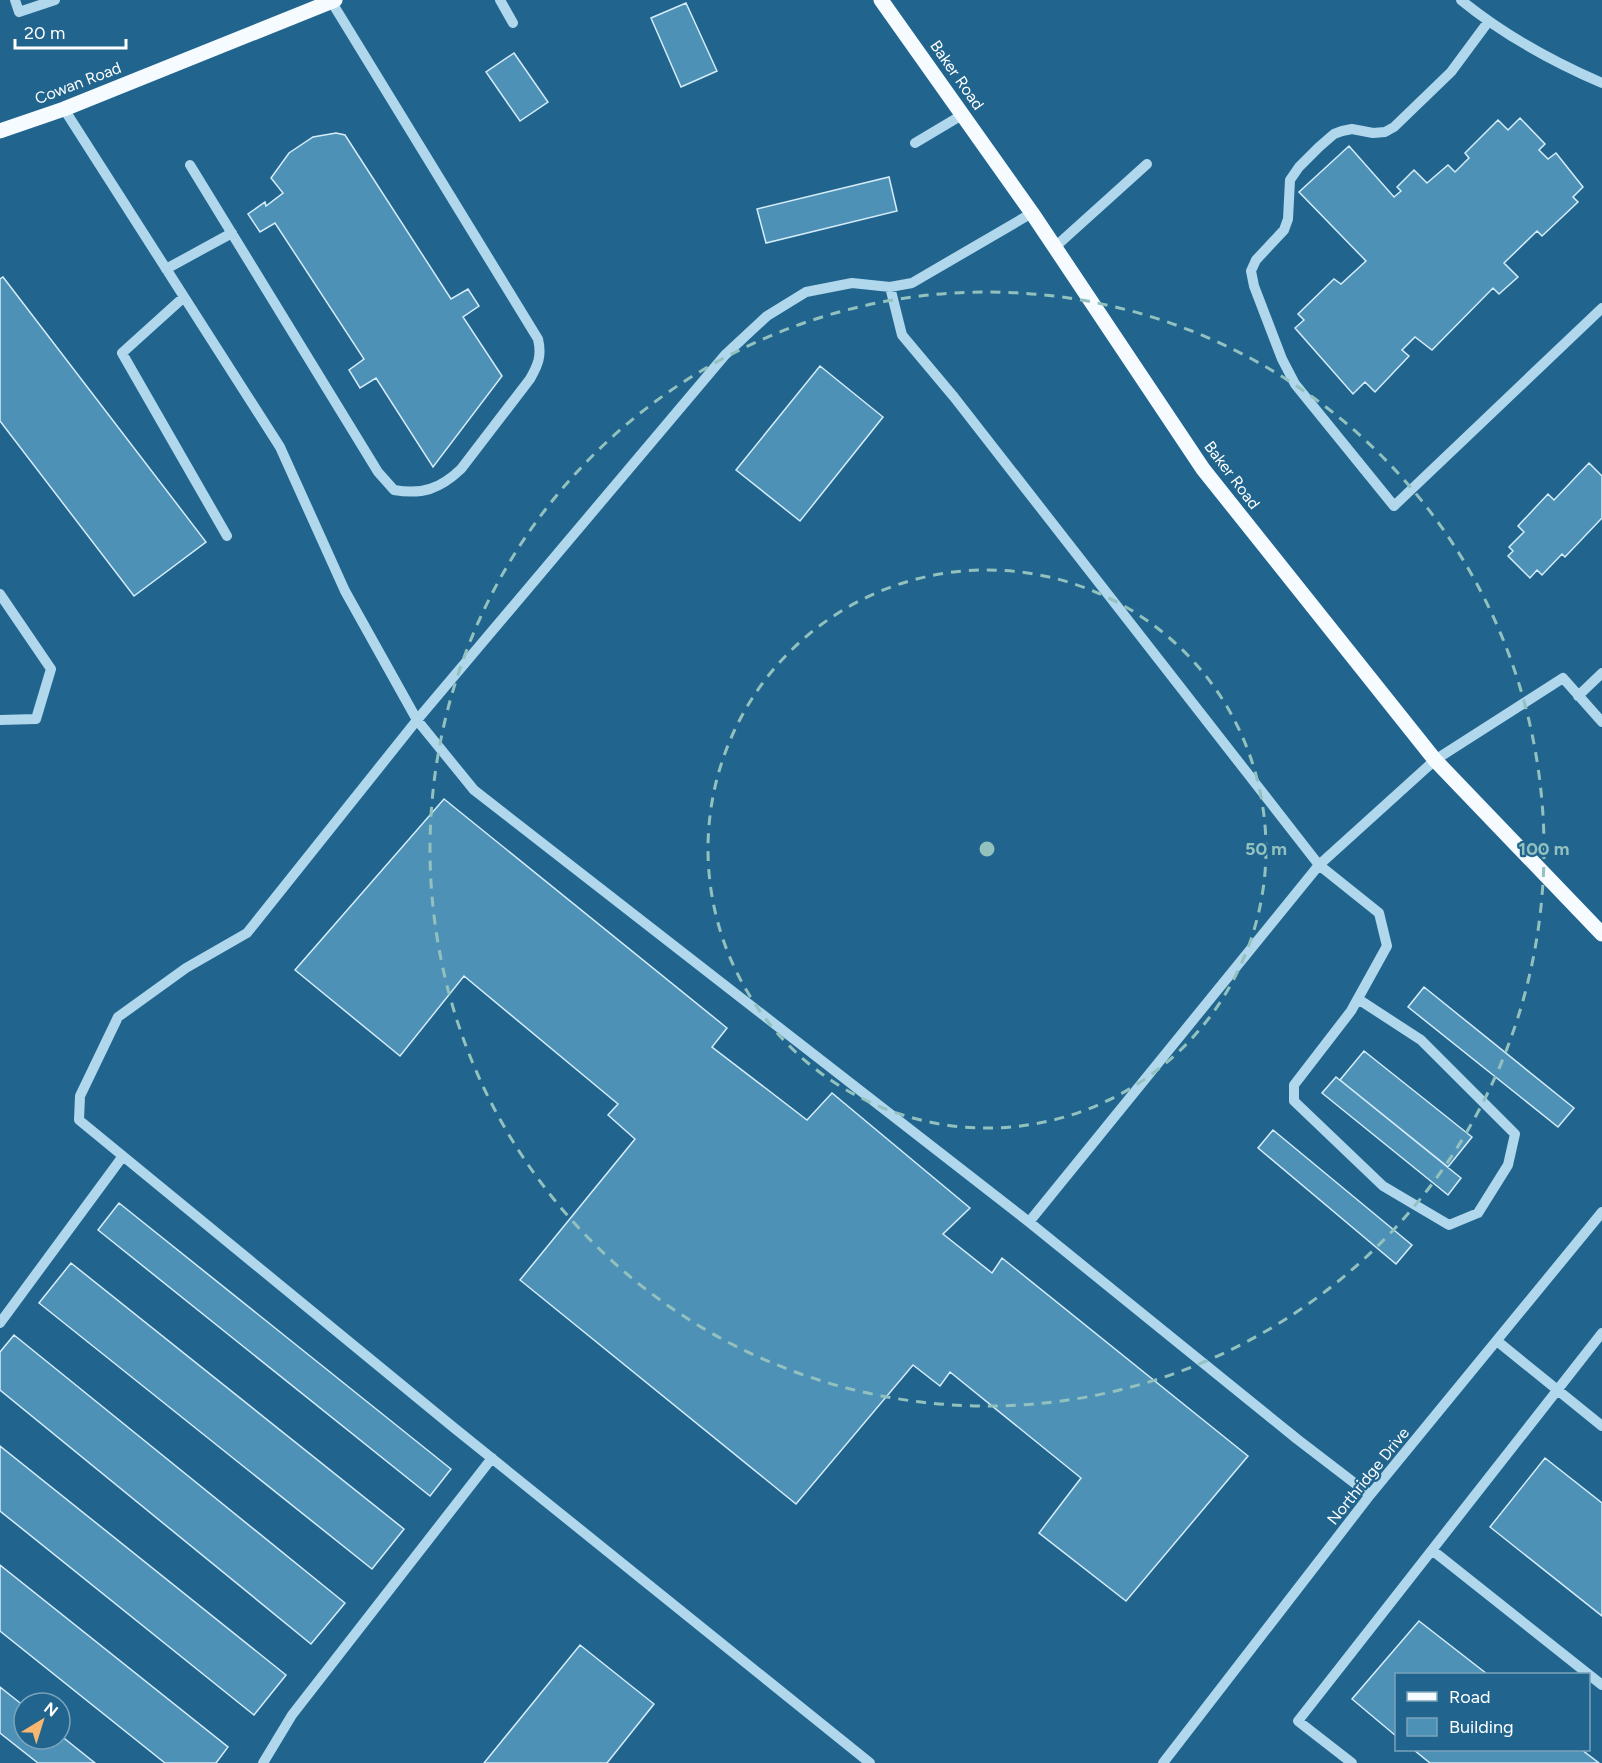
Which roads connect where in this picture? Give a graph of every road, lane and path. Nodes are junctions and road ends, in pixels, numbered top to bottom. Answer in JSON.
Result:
{"nodes":[{"id":1,"x":15,"y":0,"type":"edge"},
{"id":2,"x":55,"y":0,"type":"edge"},
{"id":3,"x":500,"y":0,"type":"edge"},
{"id":4,"x":881,"y":0,"type":"edge"},
{"id":5,"x":1461,"y":0,"type":"edge"},
{"id":6,"x":333,"y":1,"type":"edge"},
{"id":7,"x":306,"y":5,"type":"edge"},
{"id":8,"x":1488,"y":22,"type":"junction"},
{"id":9,"x":513,"y":23,"type":"dead end"},
{"id":10,"x":1602,"y":83,"type":"edge"},
{"id":11,"x":64,"y":109,"type":"junction"},
{"id":12,"x":962,"y":115,"type":"junction"},
{"id":13,"x":0,"y":131,"type":"edge"},
{"id":14,"x":915,"y":143,"type":"dead end"},
{"id":15,"x":1147,"y":164,"type":"dead end"},
{"id":16,"x":190,"y":165,"type":"dead end"},
{"id":17,"x":1032,"y":213,"type":"junction"},
{"id":18,"x":232,"y":233,"type":"junction"},
{"id":19,"x":1055,"y":247,"type":"junction"},
{"id":20,"x":166,"y":269,"type":"junction"},
{"id":21,"x":890,"y":287,"type":"junction"},
{"id":22,"x":184,"y":297,"type":"junction"},
{"id":23,"x":1602,"y":308,"type":"edge"},
{"id":24,"x":227,"y":536,"type":"dead end"},
{"id":25,"x":0,"y":594,"type":"edge"},
{"id":26,"x":1602,"y":673,"type":"edge"},
{"id":27,"x":1578,"y":696,"type":"junction"},
{"id":28,"x":0,"y":720,"type":"edge"},
{"id":29,"x":417,"y":720,"type":"junction"},
{"id":30,"x":1602,"y":722,"type":"edge"},
{"id":31,"x":1435,"y":760,"type":"junction"},
{"id":32,"x":1319,"y":865,"type":"junction"},
{"id":33,"x":1602,"y":934,"type":"edge"},
{"id":34,"x":1358,"y":999,"type":"junction"},
{"id":35,"x":123,"y":1156,"type":"junction"},
{"id":36,"x":1602,"y":1212,"type":"edge"},
{"id":37,"x":1029,"y":1222,"type":"junction"},
{"id":38,"x":0,"y":1323,"type":"edge"},
{"id":39,"x":1602,"y":1333,"type":"edge"},
{"id":40,"x":1497,"y":1341,"type":"junction"},
{"id":41,"x":1557,"y":1390,"type":"junction"},
{"id":42,"x":1602,"y":1426,"type":"edge"},
{"id":43,"x":492,"y":1458,"type":"junction"},
{"id":44,"x":1370,"y":1495,"type":"junction"},
{"id":45,"x":1432,"y":1550,"type":"junction"},
{"id":46,"x":1587,"y":1673,"type":"edge"},
{"id":47,"x":1590,"y":1675,"type":"edge"},
{"id":48,"x":1602,"y":1685,"type":"edge"},
{"id":49,"x":263,"y":1763,"type":"edge"},
{"id":50,"x":870,"y":1763,"type":"edge"},
{"id":51,"x":1163,"y":1763,"type":"edge"},
{"id":52,"x":1352,"y":1763,"type":"edge"}],
"edges":[{"from":1,"to":2,"type":"street"},
{"from":3,"to":9,"type":"street"},
{"from":4,"to":12,"type":"main road","name":"Baker Road"},
{"from":5,"to":8,"type":"street"},
{"from":6,"to":7,"type":"main road","name":"Cowan Road"},
{"from":6,"to":18,"type":"street"},
{"from":7,"to":11,"type":"main road","name":"Cowan Road"},
{"from":8,"to":10,"type":"street"},
{"from":8,"to":23,"type":"street"},
{"from":11,"to":13,"type":"main road","name":"Cowan Road"},
{"from":11,"to":20,"type":"street"},
{"from":12,"to":14,"type":"street"},
{"from":12,"to":17,"type":"main road","name":"Baker Road"},
{"from":15,"to":19,"type":"street"},
{"from":16,"to":18,"type":"street"},
{"from":17,"to":19,"type":"main road","name":"Baker Road"},
{"from":17,"to":21,"type":"street"},
{"from":18,"to":20,"type":"street"},
{"from":19,"to":31,"type":"main road","name":"Baker Road"},
{"from":20,"to":22,"type":"street"},
{"from":21,"to":29,"type":"street"},
{"from":21,"to":32,"type":"street"},
{"from":22,"to":24,"type":"street"},
{"from":22,"to":29,"type":"street"},
{"from":25,"to":28,"type":"street"},
{"from":26,"to":27,"type":"street"},
{"from":27,"to":30,"type":"street"},
{"from":27,"to":31,"type":"street"},
{"from":29,"to":35,"type":"street"},
{"from":29,"to":37,"type":"street"},
{"from":31,"to":32,"type":"street"},
{"from":31,"to":33,"type":"main road","name":"Baker Road"},
{"from":32,"to":34,"type":"street"},
{"from":32,"to":37,"type":"street"},
{"from":34,"to":34,"type":"street"},
{"from":35,"to":38,"type":"street"},
{"from":35,"to":43,"type":"street"},
{"from":36,"to":40,"type":"street","name":"Northridge Drive"},
{"from":37,"to":44,"type":"street"},
{"from":39,"to":41,"type":"street"},
{"from":40,"to":41,"type":"street"},
{"from":40,"to":44,"type":"street","name":"Northridge Drive"},
{"from":41,"to":42,"type":"street"},
{"from":41,"to":45,"type":"street"},
{"from":43,"to":49,"type":"street"},
{"from":43,"to":50,"type":"street"},
{"from":44,"to":51,"type":"street","name":"Northridge Drive"},
{"from":45,"to":46,"type":"street"},
{"from":45,"to":52,"type":"street"},
{"from":47,"to":48,"type":"street"}]}
